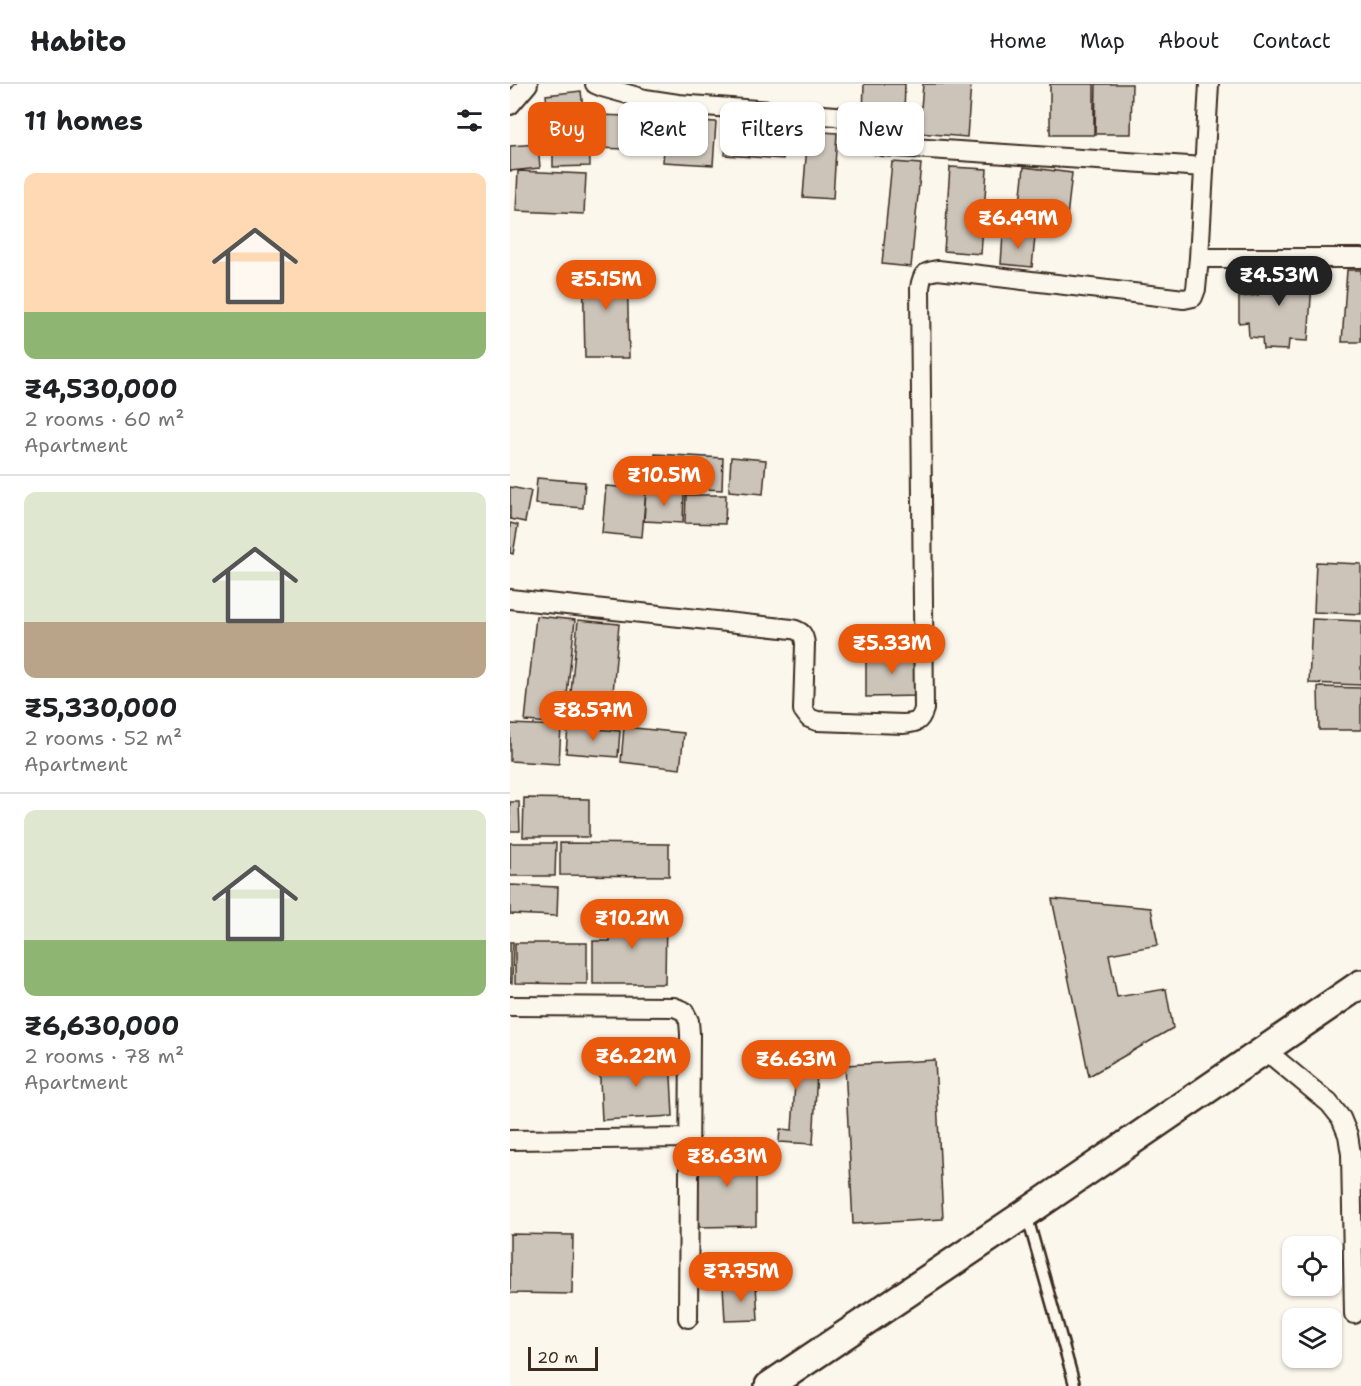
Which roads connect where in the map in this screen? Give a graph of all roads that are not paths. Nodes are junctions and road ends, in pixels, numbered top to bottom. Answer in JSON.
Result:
{"nodes":[{"id":1,"x":528,"y":84,"type":"edge"},
{"id":2,"x":595,"y":84,"type":"edge"},
{"id":3,"x":1209,"y":84,"type":"edge"},
{"id":4,"x":510,"y":105,"type":"edge"},
{"id":5,"x":1204,"y":167,"type":"junction"},
{"id":6,"x":1199,"y":258,"type":"junction"},
{"id":7,"x":1361,"y":258,"type":"edge"},
{"id":8,"x":510,"y":599,"type":"edge"},
{"id":9,"x":1361,"y":984,"type":"edge"},
{"id":10,"x":510,"y":1006,"type":"edge"},
{"id":11,"x":1264,"y":1050,"type":"junction"},
{"id":12,"x":689,"y":1138,"type":"junction"},
{"id":13,"x":510,"y":1140,"type":"edge"},
{"id":14,"x":1026,"y":1213,"type":"junction"},
{"id":15,"x":1354,"y":1314,"type":"dead end"},
{"id":16,"x":688,"y":1318,"type":"dead end"},
{"id":17,"x":769,"y":1386,"type":"edge"},
{"id":18,"x":1075,"y":1386,"type":"edge"}],
"edges":[{"from":1,"to":4,"type":"street"},
{"from":2,"to":5,"type":"street"},
{"from":3,"to":5,"type":"street"},
{"from":5,"to":6,"type":"street"},
{"from":6,"to":7,"type":"street"},
{"from":6,"to":8,"type":"street"},
{"from":9,"to":11,"type":"street"},
{"from":10,"to":12,"type":"street"},
{"from":11,"to":14,"type":"street"},
{"from":11,"to":15,"type":"street"},
{"from":12,"to":13,"type":"street"},
{"from":12,"to":16,"type":"street"},
{"from":14,"to":17,"type":"street"},
{"from":14,"to":18,"type":"lane"}]}
